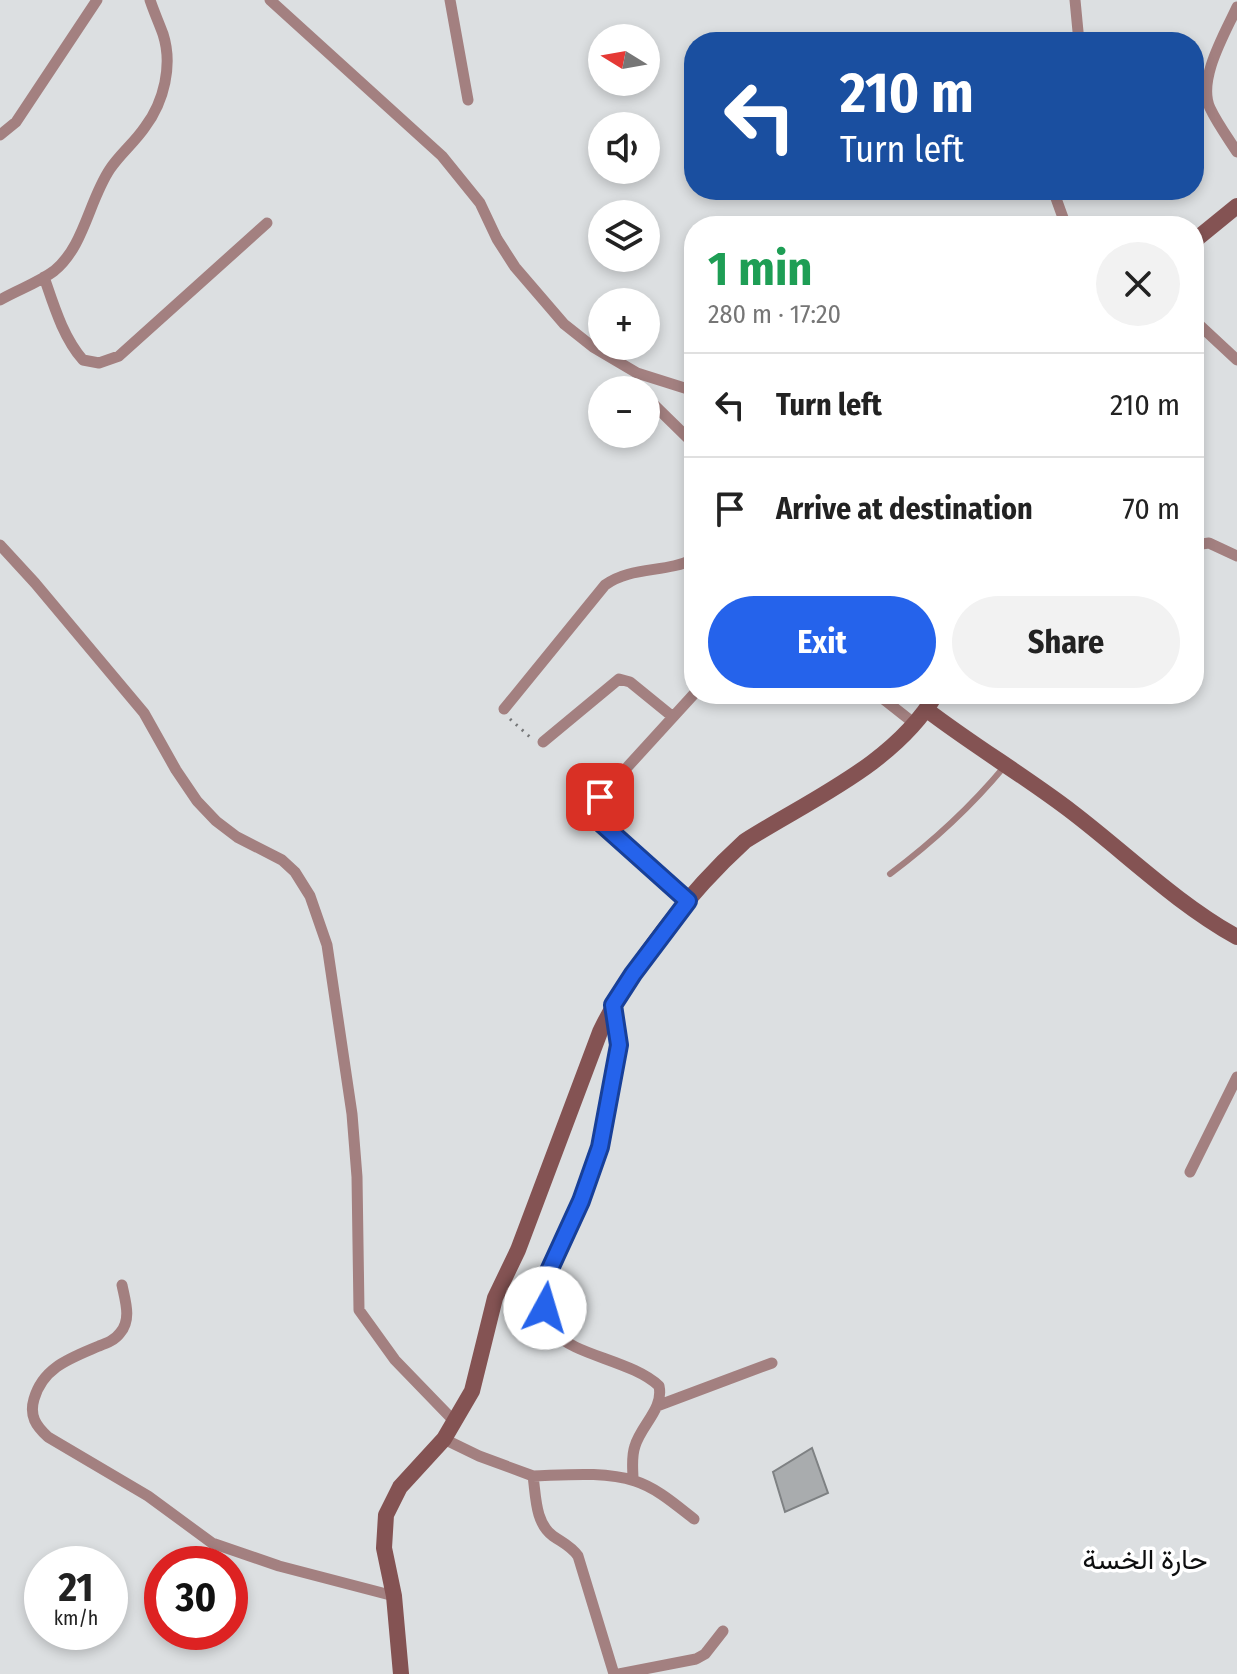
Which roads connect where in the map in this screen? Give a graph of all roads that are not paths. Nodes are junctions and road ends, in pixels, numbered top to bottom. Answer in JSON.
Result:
{"nodes":[{"id":1,"x":97,"y":0,"type":"edge"},
{"id":2,"x":150,"y":0,"type":"edge"},
{"id":3,"x":270,"y":0,"type":"edge"},
{"id":4,"x":450,"y":0,"type":"edge"},
{"id":5,"x":1075,"y":0,"type":"edge"},
{"id":6,"x":1237,"y":7,"type":"edge"},
{"id":7,"x":1078,"y":32,"type":"edge"},
{"id":8,"x":468,"y":100,"type":"dead end"},
{"id":9,"x":0,"y":135,"type":"edge"},
{"id":10,"x":1237,"y":152,"type":"edge"},
{"id":11,"x":1237,"y":206,"type":"edge"},
{"id":12,"x":267,"y":223,"type":"dead end"},
{"id":13,"x":1204,"y":233,"type":"edge"},
{"id":14,"x":44,"y":277,"type":"junction"},
{"id":15,"x":0,"y":300,"type":"edge"},
{"id":16,"x":1204,"y":329,"type":"edge"},
{"id":17,"x":1237,"y":360,"type":"edge"},
{"id":18,"x":637,"y":373,"type":"junction"},
{"id":19,"x":638,"y":376,"type":"edge"},
{"id":20,"x":684,"y":388,"type":"edge"},
{"id":21,"x":660,"y":411,"type":"edge"},
{"id":22,"x":684,"y":434,"type":"edge"},
{"id":23,"x":1204,"y":544,"type":"edge"},
{"id":24,"x":0,"y":545,"type":"edge"},
{"id":25,"x":1237,"y":556,"type":"edge"},
{"id":26,"x":684,"y":563,"type":"edge"},
{"id":27,"x":685,"y":704,"type":"edge"},
{"id":28,"x":890,"y":704,"type":"edge"},
{"id":29,"x":930,"y":704,"type":"edge"},
{"id":30,"x":504,"y":709,"type":"road end"},
{"id":31,"x":927,"y":710,"type":"junction"},
{"id":32,"x":673,"y":717,"type":"junction"},
{"id":33,"x":915,"y":724,"type":"junction"},
{"id":34,"x":543,"y":742,"type":"road end"},
{"id":35,"x":1005,"y":766,"type":"junction"},
{"id":36,"x":890,"y":874,"type":"dead end"},
{"id":37,"x":688,"y":901,"type":"junction"},
{"id":38,"x":1237,"y":937,"type":"edge"},
{"id":39,"x":613,"y":1005,"type":"junction"},
{"id":40,"x":1237,"y":1077,"type":"edge"},
{"id":41,"x":1190,"y":1172,"type":"dead end"},
{"id":42,"x":122,"y":1285,"type":"dead end"},
{"id":43,"x":772,"y":1363,"type":"dead end"},
{"id":44,"x":657,"y":1406,"type":"junction"},
{"id":45,"x":454,"y":1421,"type":"junction"},
{"id":46,"x":444,"y":1439,"type":"junction"},
{"id":47,"x":533,"y":1476,"type":"junction"},
{"id":48,"x":633,"y":1480,"type":"junction"},
{"id":49,"x":694,"y":1519,"type":"dead end"},
{"id":50,"x":394,"y":1596,"type":"junction"},
{"id":51,"x":723,"y":1631,"type":"dead end"},
{"id":52,"x":401,"y":1674,"type":"edge"},
{"id":53,"x":617,"y":1674,"type":"edge"}],
"edges":[{"from":1,"to":9,"type":"street"},
{"from":2,"to":14,"type":"street"},
{"from":3,"to":18,"type":"street"},
{"from":4,"to":8,"type":"street"},
{"from":5,"to":7,"type":"street"},
{"from":6,"to":10,"type":"street"},
{"from":11,"to":13,"type":"main road"},
{"from":12,"to":14,"type":"street"},
{"from":14,"to":15,"type":"street"},
{"from":16,"to":17,"type":"street"},
{"from":18,"to":19,"type":"street"},
{"from":18,"to":20,"type":"street"},
{"from":21,"to":22,"type":"street"},
{"from":23,"to":25,"type":"street"},
{"from":24,"to":45,"type":"street"},
{"from":26,"to":30,"type":"street"},
{"from":27,"to":32,"type":"street"},
{"from":28,"to":33,"type":"street"},
{"from":29,"to":31,"type":"main road"},
{"from":31,"to":33,"type":"main road"},
{"from":31,"to":35,"type":"main road"},
{"from":32,"to":34,"type":"street"},
{"from":32,"to":37,"type":"street"},
{"from":33,"to":37,"type":"main road"},
{"from":35,"to":36,"type":"lane"},
{"from":35,"to":38,"type":"main road"},
{"from":37,"to":39,"type":"main road"},
{"from":39,"to":44,"type":"street"},
{"from":39,"to":45,"type":"main road"},
{"from":40,"to":41,"type":"street"},
{"from":42,"to":50,"type":"street"},
{"from":43,"to":44,"type":"street"},
{"from":44,"to":48,"type":"street"},
{"from":45,"to":46,"type":"main road"},
{"from":46,"to":47,"type":"street"},
{"from":46,"to":50,"type":"main road"},
{"from":47,"to":48,"type":"street"},
{"from":47,"to":53,"type":"street"},
{"from":48,"to":49,"type":"street"},
{"from":50,"to":52,"type":"main road"},
{"from":51,"to":53,"type":"street"}]}
